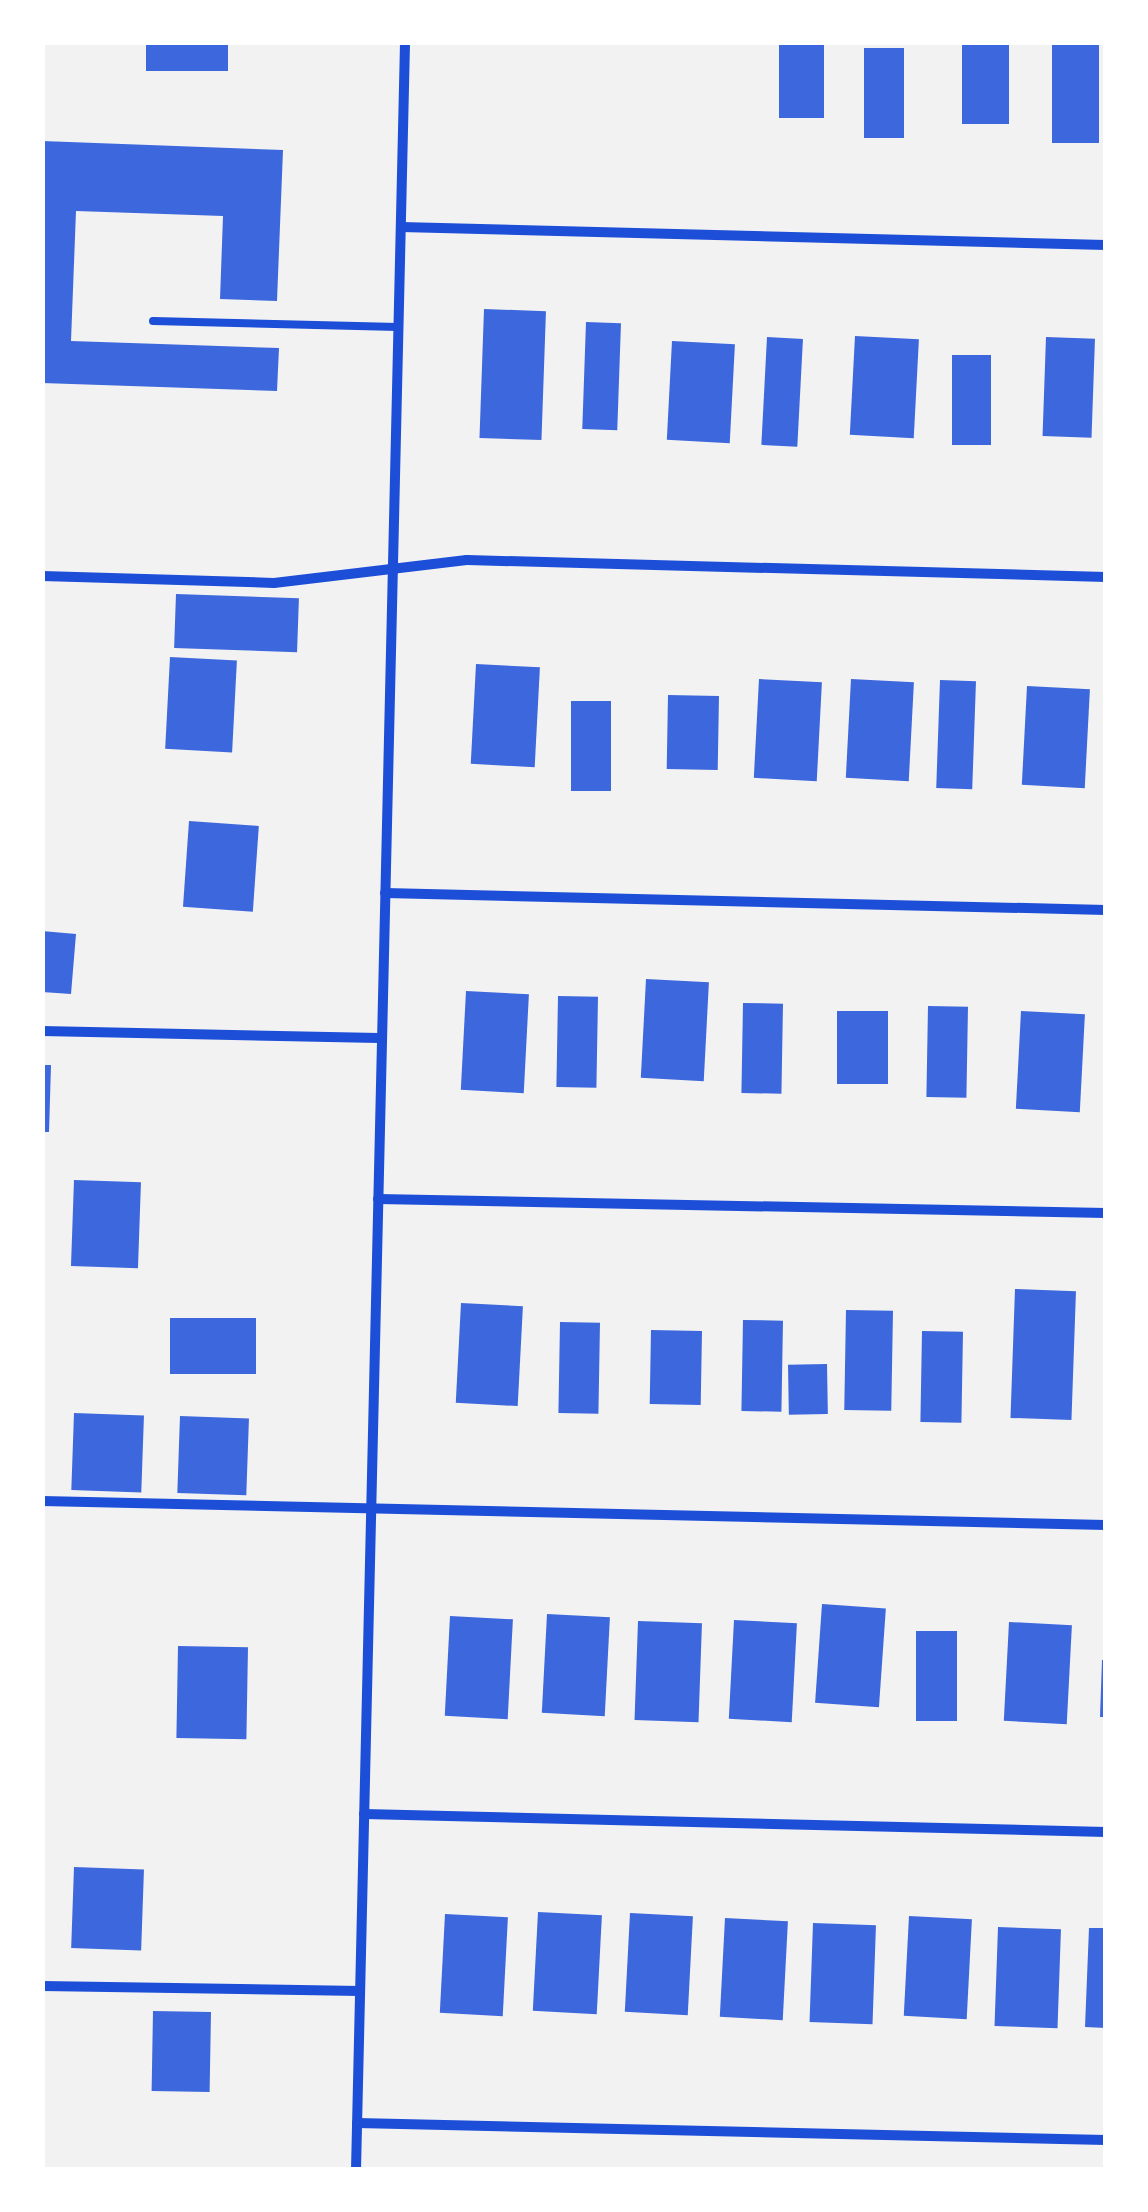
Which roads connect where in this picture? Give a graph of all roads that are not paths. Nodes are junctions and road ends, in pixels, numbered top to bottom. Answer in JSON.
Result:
{"nodes":[{"id":1,"x":406,"y":42,"type":"edge"},
{"id":2,"x":401,"y":227,"type":"junction"},
{"id":3,"x":1106,"y":245,"type":"edge"},
{"id":4,"x":153,"y":322,"type":"dead end"},
{"id":5,"x":398,"y":328,"type":"junction"},
{"id":6,"x":392,"y":572,"type":"junction"},
{"id":7,"x":42,"y":576,"type":"edge"},
{"id":8,"x":1106,"y":577,"type":"edge"},
{"id":9,"x":385,"y":893,"type":"junction"},
{"id":10,"x":1106,"y":910,"type":"edge"},
{"id":11,"x":42,"y":1031,"type":"edge"},
{"id":12,"x":380,"y":1038,"type":"junction"},
{"id":13,"x":378,"y":1199,"type":"junction"},
{"id":14,"x":1106,"y":1213,"type":"edge"},
{"id":15,"x":42,"y":1501,"type":"edge"},
{"id":16,"x":371,"y":1509,"type":"junction"},
{"id":17,"x":1106,"y":1525,"type":"edge"},
{"id":18,"x":364,"y":1814,"type":"junction"},
{"id":19,"x":1106,"y":1832,"type":"edge"},
{"id":20,"x":42,"y":1986,"type":"edge"},
{"id":21,"x":360,"y":1992,"type":"junction"},
{"id":22,"x":357,"y":2124,"type":"junction"},
{"id":23,"x":1106,"y":2140,"type":"edge"},
{"id":24,"x":356,"y":2170,"type":"edge"}],
"edges":[{"from":1,"to":2,"type":"street"},
{"from":2,"to":3,"type":"street"},
{"from":2,"to":5,"type":"street"},
{"from":4,"to":5,"type":"lane"},
{"from":5,"to":6,"type":"street"},
{"from":6,"to":7,"type":"street"},
{"from":6,"to":8,"type":"street"},
{"from":6,"to":9,"type":"street"},
{"from":9,"to":10,"type":"street"},
{"from":9,"to":12,"type":"street"},
{"from":11,"to":12,"type":"street"},
{"from":12,"to":13,"type":"street"},
{"from":13,"to":14,"type":"street"},
{"from":13,"to":16,"type":"street"},
{"from":15,"to":16,"type":"street"},
{"from":16,"to":17,"type":"street"},
{"from":16,"to":18,"type":"street"},
{"from":18,"to":19,"type":"street"},
{"from":18,"to":21,"type":"street"},
{"from":20,"to":21,"type":"street"},
{"from":21,"to":22,"type":"street"},
{"from":22,"to":23,"type":"street"},
{"from":22,"to":24,"type":"street"}]}
